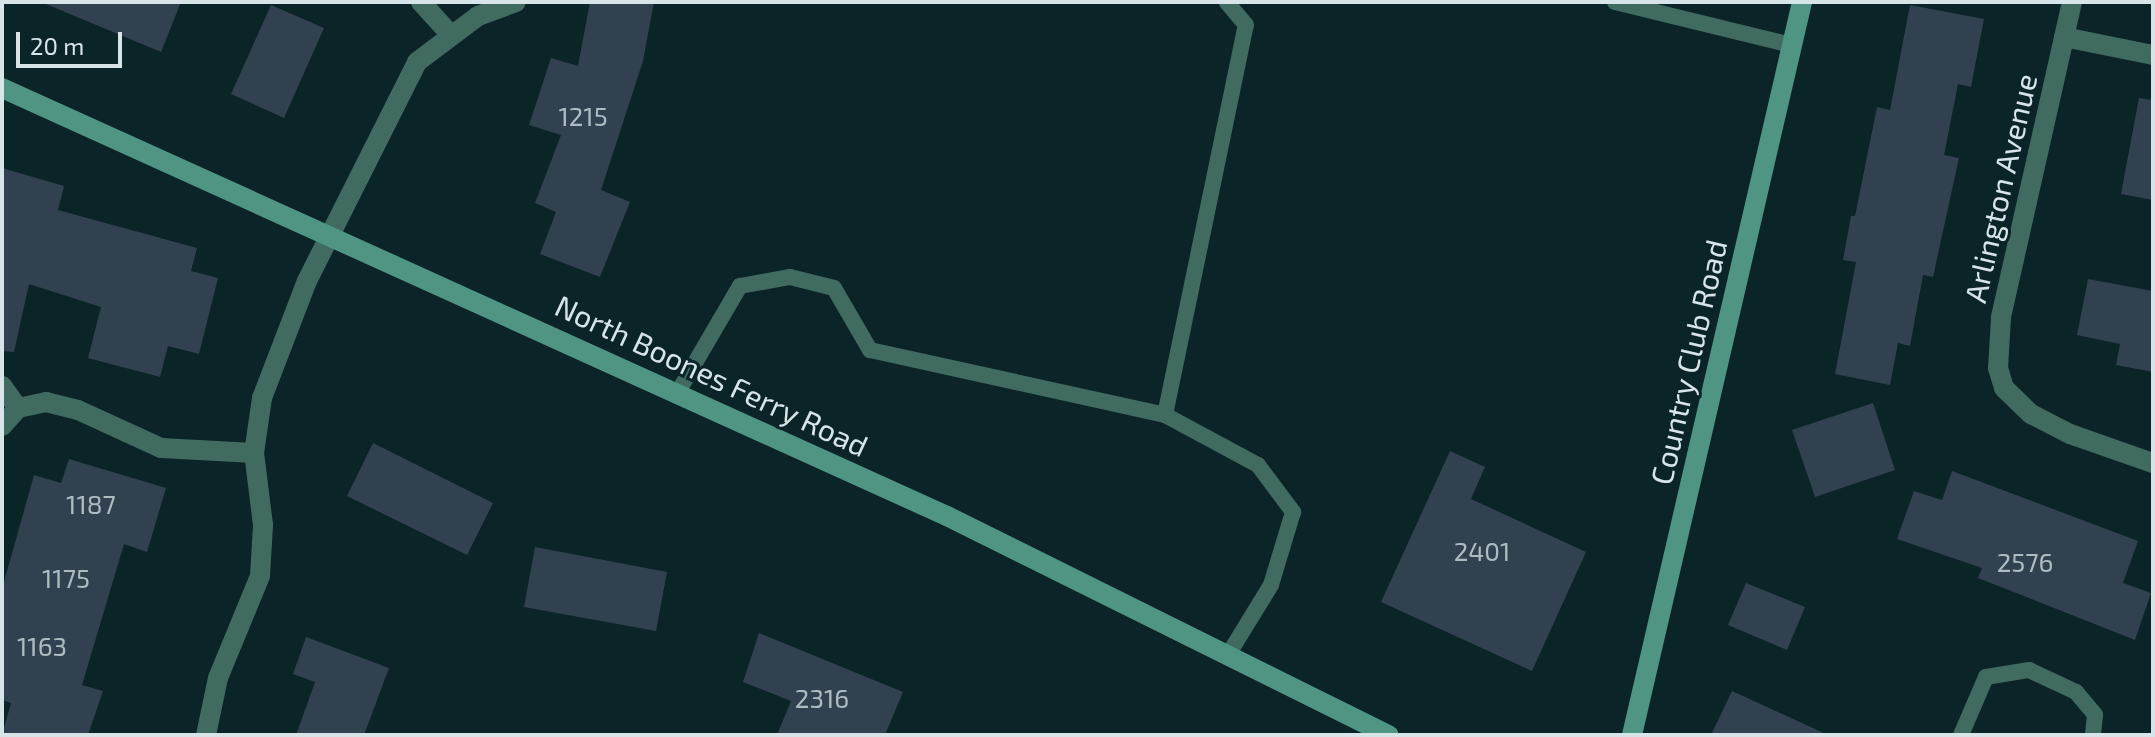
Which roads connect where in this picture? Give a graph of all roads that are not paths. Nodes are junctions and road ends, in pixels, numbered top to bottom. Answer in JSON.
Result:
{"nodes":[{"id":1,"x":421,"y":2,"type":"edge"},
{"id":2,"x":516,"y":2,"type":"edge"},
{"id":3,"x":1227,"y":2,"type":"edge"},
{"id":4,"x":1615,"y":2,"type":"edge"},
{"id":5,"x":1802,"y":2,"type":"edge"},
{"id":6,"x":2072,"y":2,"type":"edge"},
{"id":7,"x":477,"y":9,"type":"edge"},
{"id":8,"x":450,"y":34,"type":"junction"},
{"id":9,"x":2064,"y":37,"type":"junction"},
{"id":10,"x":1792,"y":45,"type":"junction"},
{"id":11,"x":2153,"y":55,"type":"edge"},
{"id":12,"x":2,"y":88,"type":"edge"},
{"id":13,"x":329,"y":236,"type":"junction"},
{"id":14,"x":2,"y":386,"type":"edge"},
{"id":15,"x":678,"y":392,"type":"junction"},
{"id":16,"x":18,"y":408,"type":"junction"},
{"id":17,"x":1165,"y":415,"type":"junction"},
{"id":18,"x":2,"y":426,"type":"edge"},
{"id":19,"x":254,"y":453,"type":"junction"},
{"id":20,"x":2153,"y":463,"type":"edge"},
{"id":21,"x":1228,"y":655,"type":"junction"},
{"id":22,"x":206,"y":735,"type":"edge"},
{"id":23,"x":1389,"y":735,"type":"edge"},
{"id":24,"x":1632,"y":735,"type":"edge"},
{"id":25,"x":1961,"y":735,"type":"edge"},
{"id":26,"x":2093,"y":735,"type":"edge"}],
"edges":[{"from":1,"to":8,"type":"street"},
{"from":2,"to":7,"type":"street"},
{"from":3,"to":17,"type":"lane"},
{"from":4,"to":10,"type":"lane"},
{"from":5,"to":10,"type":"main road","name":"Country Club Road"},
{"from":6,"to":9,"type":"street","name":"Arlington Avenue"},
{"from":7,"to":8,"type":"street"},
{"from":8,"to":13,"type":"street"},
{"from":9,"to":11,"type":"street"},
{"from":9,"to":20,"type":"street","name":"Arlington Avenue"},
{"from":10,"to":24,"type":"main road","name":"Country Club Road"},
{"from":12,"to":13,"type":"main road","name":"North Boones Ferry Road"},
{"from":13,"to":15,"type":"main road","name":"North Boones Ferry Road"},
{"from":13,"to":19,"type":"street"},
{"from":14,"to":16,"type":"street"},
{"from":15,"to":17,"type":"lane"},
{"from":15,"to":21,"type":"main road","name":"North Boones Ferry Road"},
{"from":16,"to":18,"type":"street"},
{"from":16,"to":19,"type":"street"},
{"from":17,"to":21,"type":"lane"},
{"from":19,"to":22,"type":"street"},
{"from":21,"to":23,"type":"main road","name":"North Boones Ferry Road"},
{"from":25,"to":26,"type":"lane"}]}
